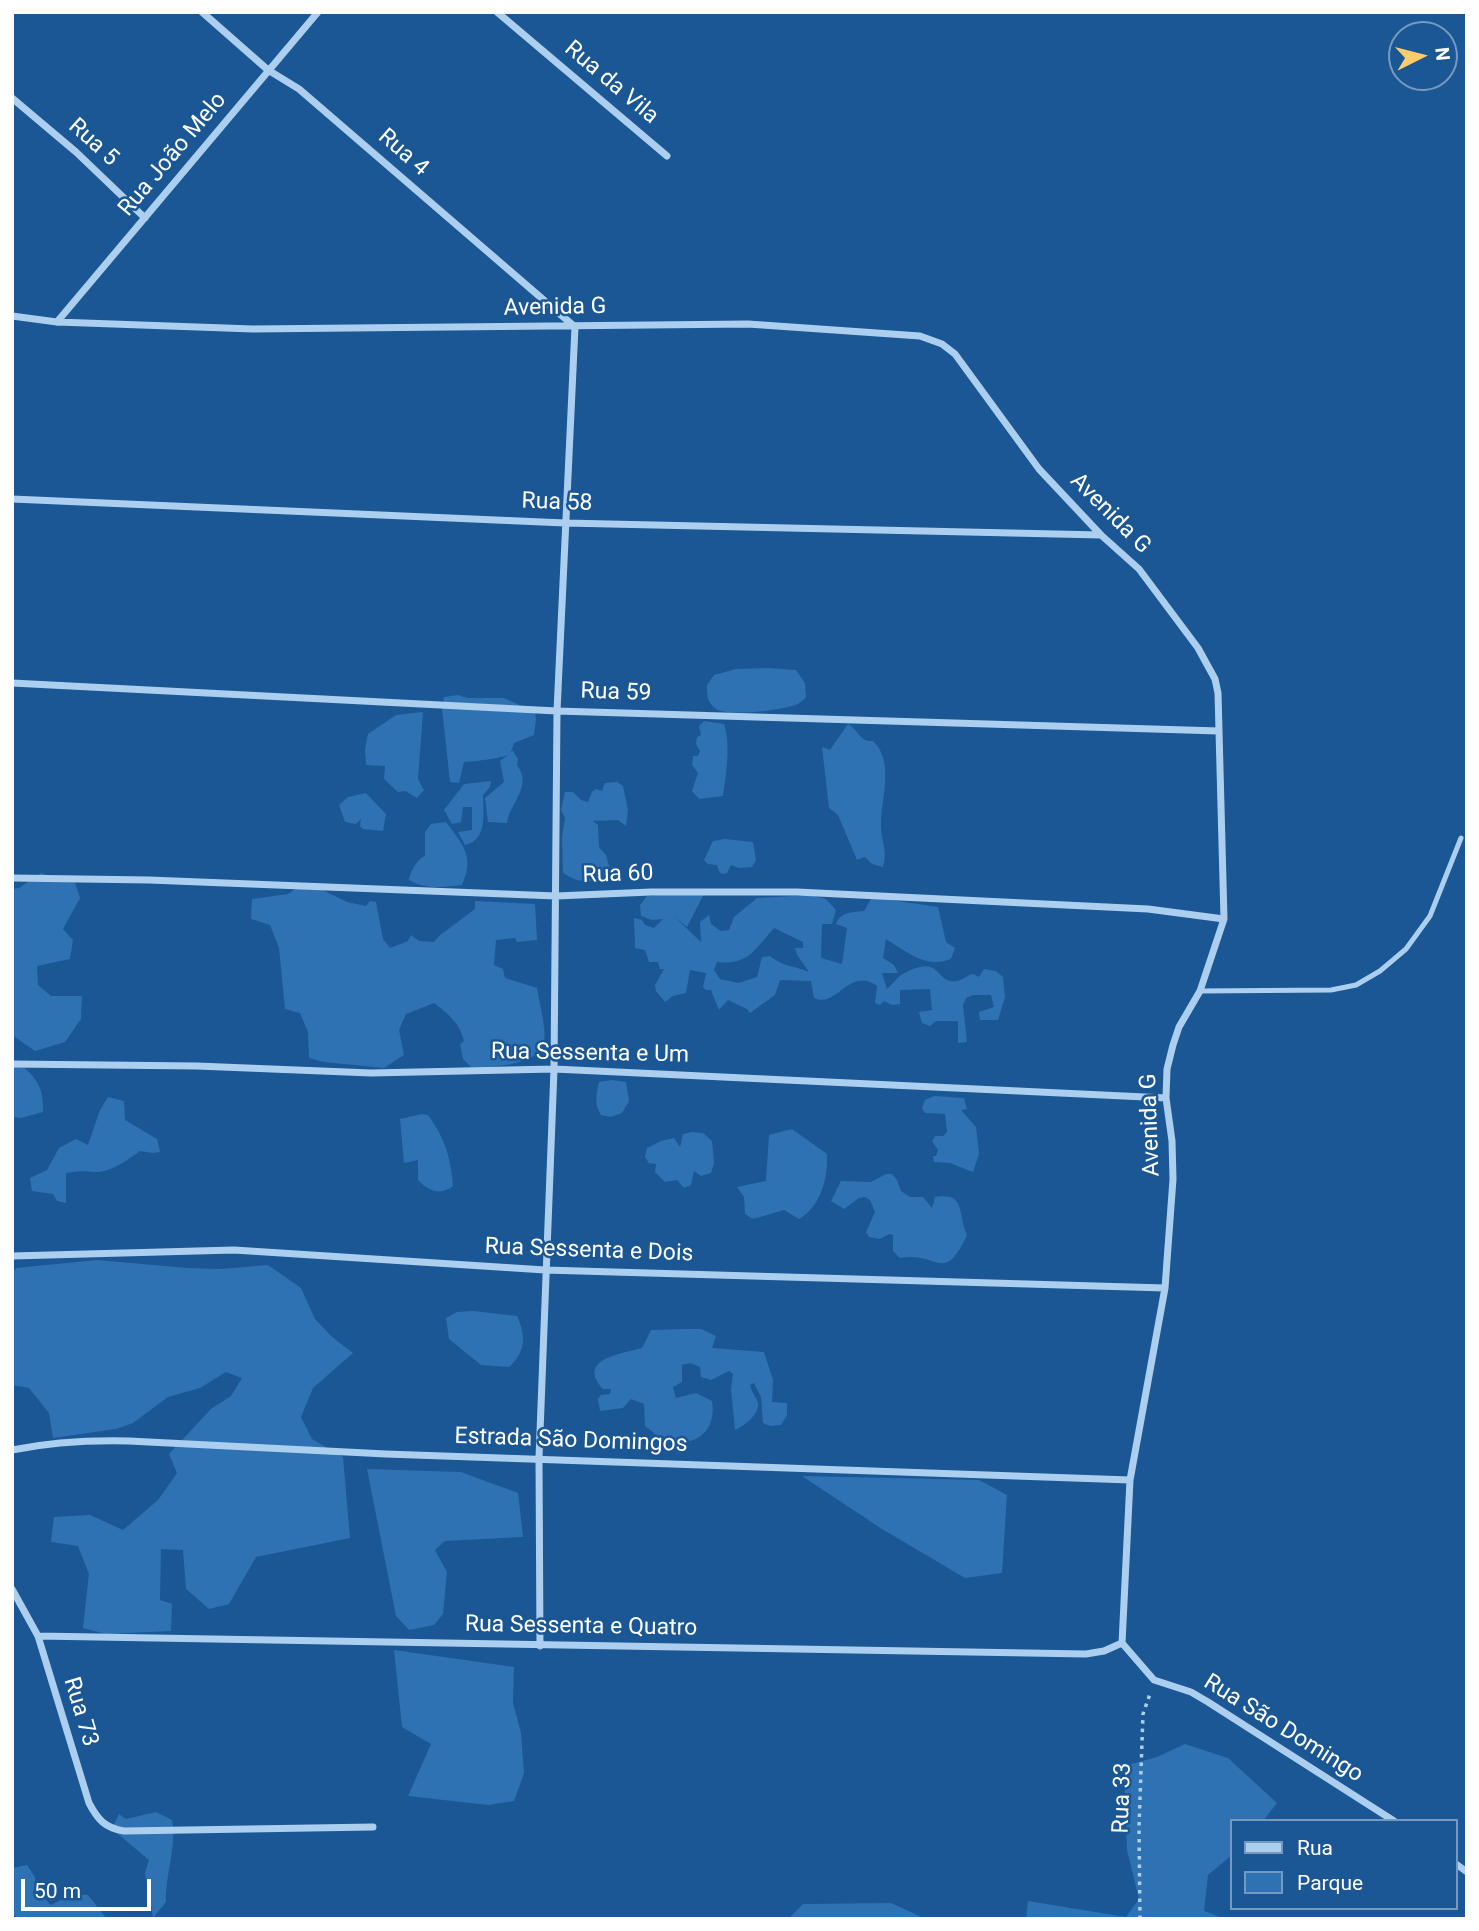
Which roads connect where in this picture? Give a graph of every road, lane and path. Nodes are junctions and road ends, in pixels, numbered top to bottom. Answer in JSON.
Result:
{"nodes":[{"id":1,"x":202,"y":12,"type":"edge"},
{"id":2,"x":318,"y":12,"type":"edge"},
{"id":3,"x":497,"y":12,"type":"edge"},
{"id":4,"x":268,"y":70,"type":"junction"},
{"id":5,"x":12,"y":98,"type":"edge"},
{"id":6,"x":667,"y":156,"type":"dead end"},
{"id":7,"x":145,"y":218,"type":"junction"},
{"id":8,"x":12,"y":316,"type":"edge"},
{"id":9,"x":57,"y":322,"type":"junction"},
{"id":10,"x":575,"y":327,"type":"junction"},
{"id":11,"x":12,"y":499,"type":"edge"},
{"id":12,"x":565,"y":523,"type":"junction"},
{"id":13,"x":1101,"y":535,"type":"junction"},
{"id":14,"x":12,"y":683,"type":"edge"},
{"id":15,"x":557,"y":711,"type":"junction"},
{"id":16,"x":1219,"y":731,"type":"junction"},
{"id":17,"x":1461,"y":838,"type":"dead end"},
{"id":18,"x":12,"y":878,"type":"edge"},
{"id":19,"x":556,"y":896,"type":"junction"},
{"id":20,"x":1224,"y":919,"type":"junction"},
{"id":21,"x":1200,"y":991,"type":"junction"},
{"id":22,"x":12,"y":1064,"type":"edge"},
{"id":23,"x":554,"y":1069,"type":"junction"},
{"id":24,"x":1166,"y":1098,"type":"junction"},
{"id":25,"x":12,"y":1256,"type":"edge"},
{"id":26,"x":545,"y":1270,"type":"junction"},
{"id":27,"x":1165,"y":1287,"type":"junction"},
{"id":28,"x":12,"y":1450,"type":"edge"},
{"id":29,"x":539,"y":1458,"type":"junction"},
{"id":30,"x":1130,"y":1480,"type":"junction"},
{"id":31,"x":12,"y":1589,"type":"edge"},
{"id":32,"x":38,"y":1636,"type":"junction"},
{"id":33,"x":1122,"y":1643,"type":"junction"},
{"id":34,"x":540,"y":1646,"type":"junction"},
{"id":35,"x":1154,"y":1679,"type":"junction"},
{"id":36,"x":1391,"y":1819,"type":"edge"},
{"id":37,"x":373,"y":1827,"type":"dead end"},
{"id":38,"x":1140,"y":1919,"type":"edge"}],
"edges":[{"from":1,"to":4,"type":"street","name":"Rua 4"},
{"from":2,"to":4,"type":"street","name":"Rua João Melo"},
{"from":3,"to":6,"type":"street","name":"Rua da Vila"},
{"from":4,"to":7,"type":"street","name":"Rua João Melo"},
{"from":4,"to":10,"type":"street","name":"Rua 4"},
{"from":5,"to":7,"type":"street","name":"Rua 5"},
{"from":7,"to":9,"type":"street","name":"Rua João Melo"},
{"from":8,"to":9,"type":"street","name":"Avenida G"},
{"from":9,"to":10,"type":"street","name":"Avenida G"},
{"from":10,"to":12,"type":"street"},
{"from":10,"to":13,"type":"street","name":"Avenida G"},
{"from":11,"to":12,"type":"street","name":"Rua 58"},
{"from":12,"to":13,"type":"street","name":"Rua 58"},
{"from":12,"to":15,"type":"street"},
{"from":13,"to":16,"type":"street","name":"Avenida G"},
{"from":14,"to":15,"type":"street","name":"Rua 59"},
{"from":15,"to":16,"type":"street","name":"Rua 59"},
{"from":15,"to":19,"type":"street"},
{"from":16,"to":20,"type":"street","name":"Avenida G"},
{"from":17,"to":21,"type":"lane"},
{"from":18,"to":19,"type":"street","name":"Rua 60"},
{"from":19,"to":20,"type":"street","name":"Rua 60"},
{"from":19,"to":23,"type":"street"},
{"from":20,"to":21,"type":"street","name":"Avenida G"},
{"from":21,"to":24,"type":"street","name":"Avenida G"},
{"from":22,"to":23,"type":"street","name":"Rua Sessenta e Um"},
{"from":23,"to":24,"type":"street","name":"Rua Sessenta e Um"},
{"from":23,"to":26,"type":"street"},
{"from":24,"to":27,"type":"street","name":"Avenida G"},
{"from":25,"to":26,"type":"street","name":"Rua Sessenta e Dois"},
{"from":26,"to":27,"type":"street","name":"Rua Sessenta e Dois"},
{"from":26,"to":29,"type":"street"},
{"from":27,"to":30,"type":"street","name":"Avenida G"},
{"from":28,"to":29,"type":"street","name":"Estrada São Domingos"},
{"from":29,"to":30,"type":"street","name":"Estrada São Domingos"},
{"from":29,"to":34,"type":"street"},
{"from":30,"to":33,"type":"street","name":"Avenida G"},
{"from":31,"to":32,"type":"street","name":"Rua 73"},
{"from":32,"to":34,"type":"street","name":"Rua Sessenta e Quatro"},
{"from":32,"to":37,"type":"street","name":"Rua 73"},
{"from":33,"to":34,"type":"street","name":"Rua Sessenta e Quatro"},
{"from":33,"to":35,"type":"street","name":"Rua São Domingo"},
{"from":35,"to":36,"type":"street","name":"Rua São Domingo"},
{"from":35,"to":38,"type":"path","name":"Rua 33"}]}
